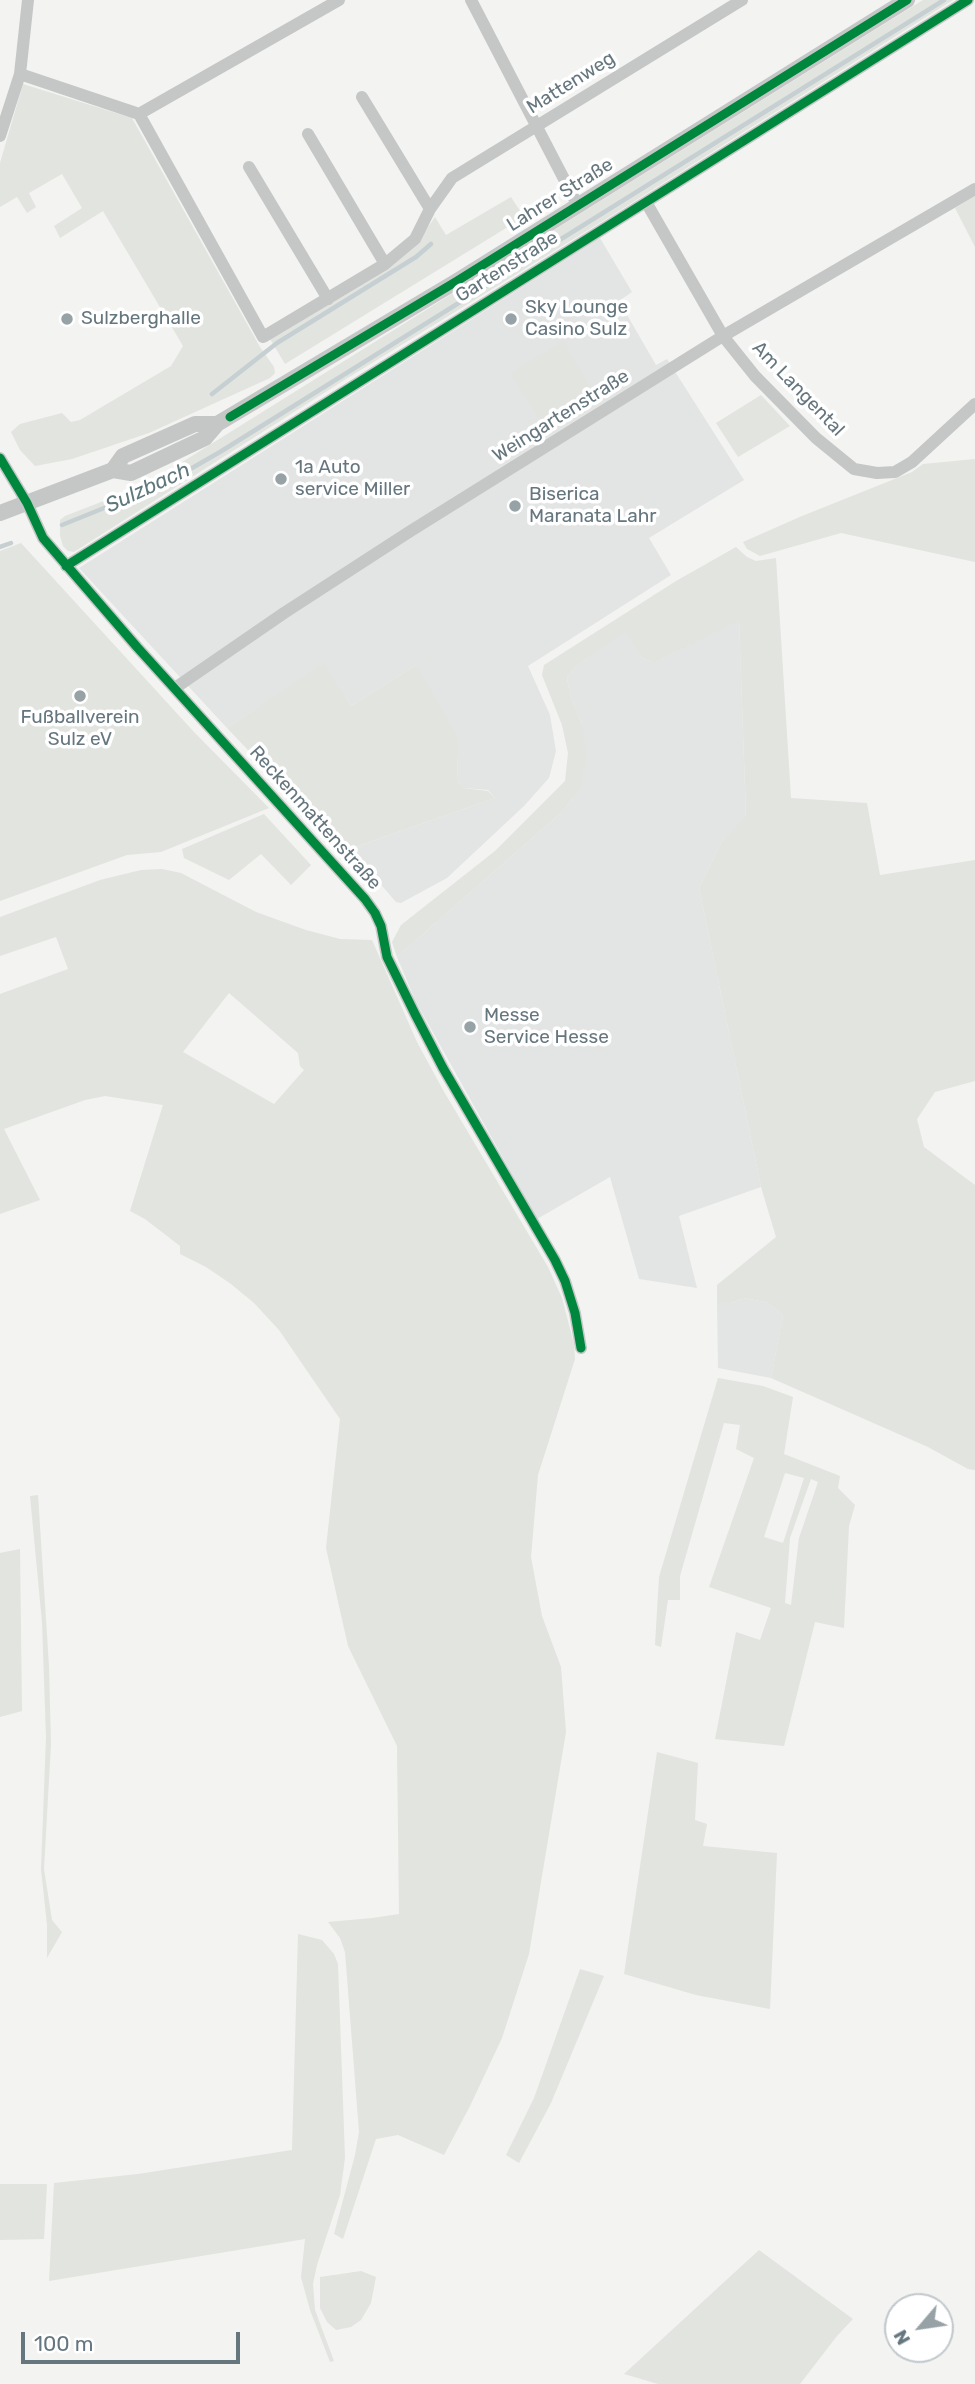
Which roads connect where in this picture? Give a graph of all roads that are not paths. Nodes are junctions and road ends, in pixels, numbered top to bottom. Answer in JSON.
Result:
{"nodes":[{"id":1,"x":28,"y":0,"type":"edge"},
{"id":2,"x":339,"y":0,"type":"edge"},
{"id":3,"x":471,"y":0,"type":"edge"},
{"id":4,"x":741,"y":0,"type":"edge"},
{"id":5,"x":907,"y":0,"type":"edge"},
{"id":6,"x":968,"y":0,"type":"edge"},
{"id":7,"x":20,"y":74,"type":"junction"},
{"id":8,"x":362,"y":97,"type":"dead end"},
{"id":9,"x":139,"y":114,"type":"junction"},
{"id":10,"x":536,"y":128,"type":"junction"},
{"id":11,"x":308,"y":134,"type":"dead end"},
{"id":12,"x":0,"y":135,"type":"edge"},
{"id":13,"x":249,"y":167,"type":"dead end"},
{"id":14,"x":975,"y":189,"type":"edge"},
{"id":15,"x":646,"y":202,"type":"junction"},
{"id":16,"x":577,"y":204,"type":"junction"},
{"id":17,"x":430,"y":209,"type":"junction"},
{"id":18,"x":385,"y":264,"type":"junction"},
{"id":19,"x":328,"y":299,"type":"junction"},
{"id":20,"x":723,"y":335,"type":"junction"},
{"id":21,"x":975,"y":404,"type":"edge"},
{"id":22,"x":0,"y":458,"type":"edge"},
{"id":23,"x":27,"y":503,"type":"junction"},
{"id":24,"x":0,"y":513,"type":"edge"},
{"id":25,"x":66,"y":566,"type":"junction"},
{"id":26,"x":175,"y":688,"type":"junction"},
{"id":27,"x":581,"y":1348,"type":"dead end"}],
"edges":[{"from":1,"to":7,"type":"street"},
{"from":2,"to":9,"type":"street"},
{"from":3,"to":10,"type":"street"},
{"from":4,"to":10,"type":"street","name":"Mattenweg"},
{"from":5,"to":16,"type":"street","name":"Lahrer Straße"},
{"from":6,"to":15,"type":"street","name":"Gartenstraße"},
{"from":7,"to":9,"type":"street"},
{"from":7,"to":12,"type":"street"},
{"from":8,"to":17,"type":"street"},
{"from":9,"to":19,"type":"street","name":"Mattenweg"},
{"from":10,"to":16,"type":"street"},
{"from":10,"to":17,"type":"street","name":"Mattenweg"},
{"from":11,"to":18,"type":"street"},
{"from":13,"to":19,"type":"street"},
{"from":14,"to":20,"type":"street","name":"Weingartenstraße"},
{"from":15,"to":20,"type":"street","name":"Am Langental"},
{"from":15,"to":25,"type":"street","name":"Gartenstraße"},
{"from":16,"to":23,"type":"street","name":"Lahrer Straße"},
{"from":17,"to":18,"type":"street","name":"Mattenweg"},
{"from":18,"to":19,"type":"street","name":"Mattenweg"},
{"from":20,"to":21,"type":"street","name":"Am Langental"},
{"from":20,"to":26,"type":"street","name":"Weingartenstraße"},
{"from":22,"to":23,"type":"street","name":"Reckenmattenstraße"},
{"from":23,"to":24,"type":"street","name":"Lahrer Straße"},
{"from":23,"to":25,"type":"street","name":"Reckenmattenstraße"},
{"from":25,"to":26,"type":"street","name":"Reckenmattenstraße"},
{"from":26,"to":27,"type":"street","name":"Reckenmattenstraße"}]}
